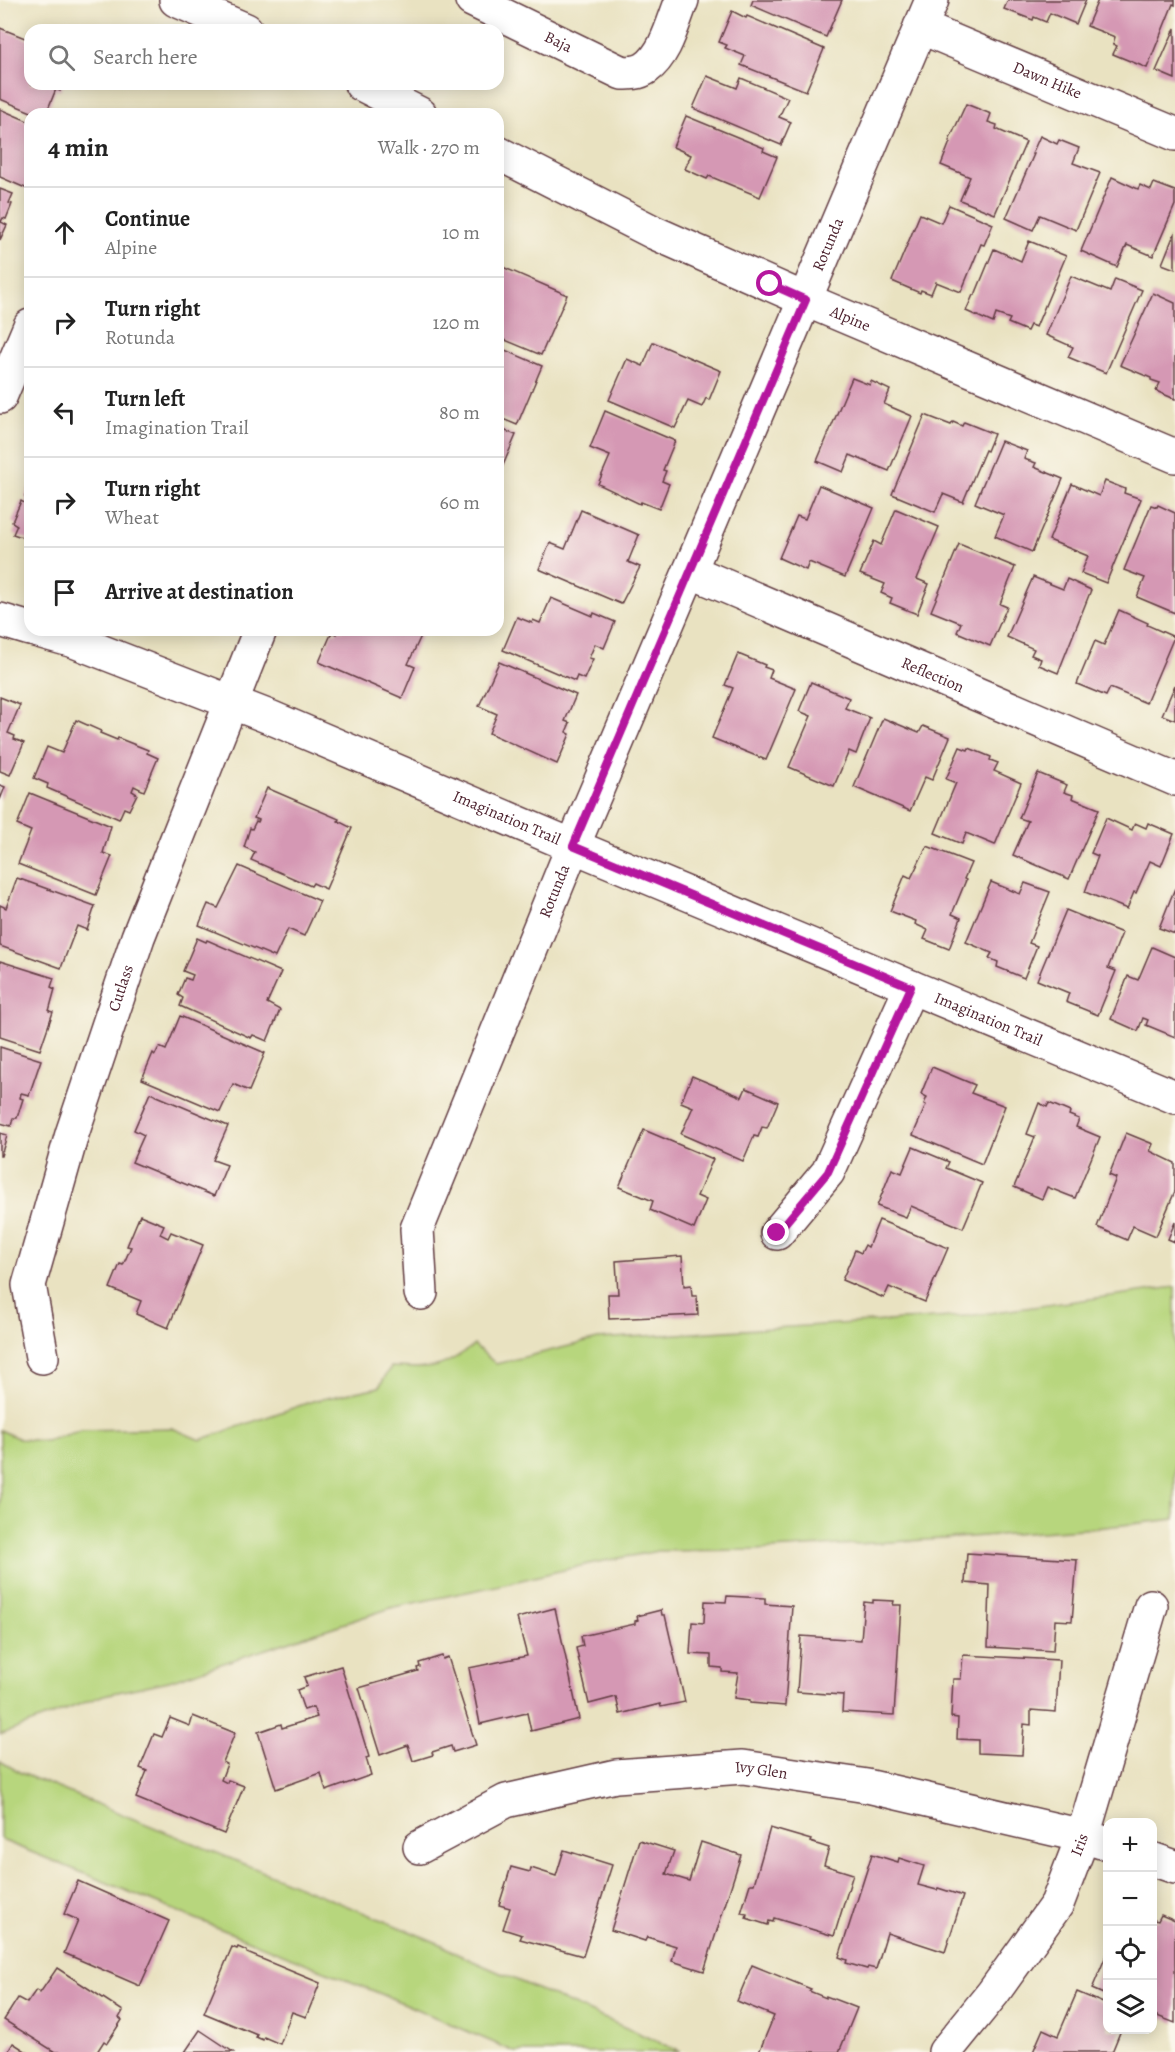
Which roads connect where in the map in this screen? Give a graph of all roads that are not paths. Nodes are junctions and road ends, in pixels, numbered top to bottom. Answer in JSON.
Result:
{"nodes":[{"id":1,"x":176,"y":0,"type":"edge"},
{"id":2,"x":472,"y":0,"type":"edge"},
{"id":3,"x":682,"y":0,"type":"edge"},
{"id":4,"x":926,"y":13,"type":"edge"},
{"id":5,"x":232,"y":24,"type":"edge"},
{"id":6,"x":373,"y":90,"type":"edge"},
{"id":7,"x":408,"y":108,"type":"edge"},
{"id":8,"x":1175,"y":134,"type":"edge"},
{"id":9,"x":504,"y":156,"type":"edge"},
{"id":10,"x":806,"y":300,"type":"junction"},
{"id":11,"x":24,"y":340,"type":"edge"},
{"id":12,"x":0,"y":397,"type":"edge"},
{"id":13,"x":1175,"y":456,"type":"edge"},
{"id":14,"x":690,"y":571,"type":"junction"},
{"id":15,"x":0,"y":620,"type":"edge"},
{"id":16,"x":24,"y":626,"type":"edge"},
{"id":17,"x":56,"y":636,"type":"edge"},
{"id":18,"x":258,"y":636,"type":"edge"},
{"id":19,"x":231,"y":702,"type":"junction"},
{"id":20,"x":1175,"y":779,"type":"edge"},
{"id":21,"x":573,"y":846,"type":"junction"},
{"id":22,"x":911,"y":987,"type":"junction"},
{"id":23,"x":1175,"y":1097,"type":"edge"},
{"id":24,"x":777,"y":1233,"type":"dead end"},
{"id":25,"x":421,"y":1293,"type":"dead end"},
{"id":26,"x":42,"y":1357,"type":"dead end"},
{"id":27,"x":1151,"y":1606,"type":"dead end"},
{"id":28,"x":1095,"y":1840,"type":"edge"},
{"id":29,"x":420,"y":1847,"type":"dead end"},
{"id":30,"x":1157,"y":1861,"type":"edge"},
{"id":31,"x":1175,"y":1867,"type":"edge"},
{"id":32,"x":945,"y":2052,"type":"edge"}],
"edges":[{"from":1,"to":5,"type":"street"},
{"from":2,"to":3,"type":"street","name":"Baja"},
{"from":4,"to":8,"type":"street","name":"Dawn Hike"},
{"from":4,"to":10,"type":"street","name":"Rotunda"},
{"from":6,"to":7,"type":"street"},
{"from":9,"to":10,"type":"street","name":"Alpine"},
{"from":10,"to":13,"type":"street","name":"Alpine"},
{"from":10,"to":14,"type":"street","name":"Rotunda"},
{"from":11,"to":12,"type":"street"},
{"from":14,"to":20,"type":"street","name":"Reflection"},
{"from":14,"to":21,"type":"street","name":"Rotunda"},
{"from":15,"to":16,"type":"street"},
{"from":17,"to":19,"type":"street","name":"Imagination Trail"},
{"from":18,"to":19,"type":"street","name":"Cutlass"},
{"from":19,"to":21,"type":"street","name":"Imagination Trail"},
{"from":19,"to":26,"type":"street","name":"Cutlass"},
{"from":21,"to":22,"type":"street","name":"Imagination Trail"},
{"from":21,"to":25,"type":"street","name":"Rotunda"},
{"from":22,"to":23,"type":"street","name":"Imagination Trail"},
{"from":22,"to":24,"type":"street"},
{"from":27,"to":28,"type":"street","name":"Iris"},
{"from":28,"to":29,"type":"street","name":"Ivy Glen"},
{"from":28,"to":32,"type":"street","name":"Iris"},
{"from":30,"to":31,"type":"street"}]}
